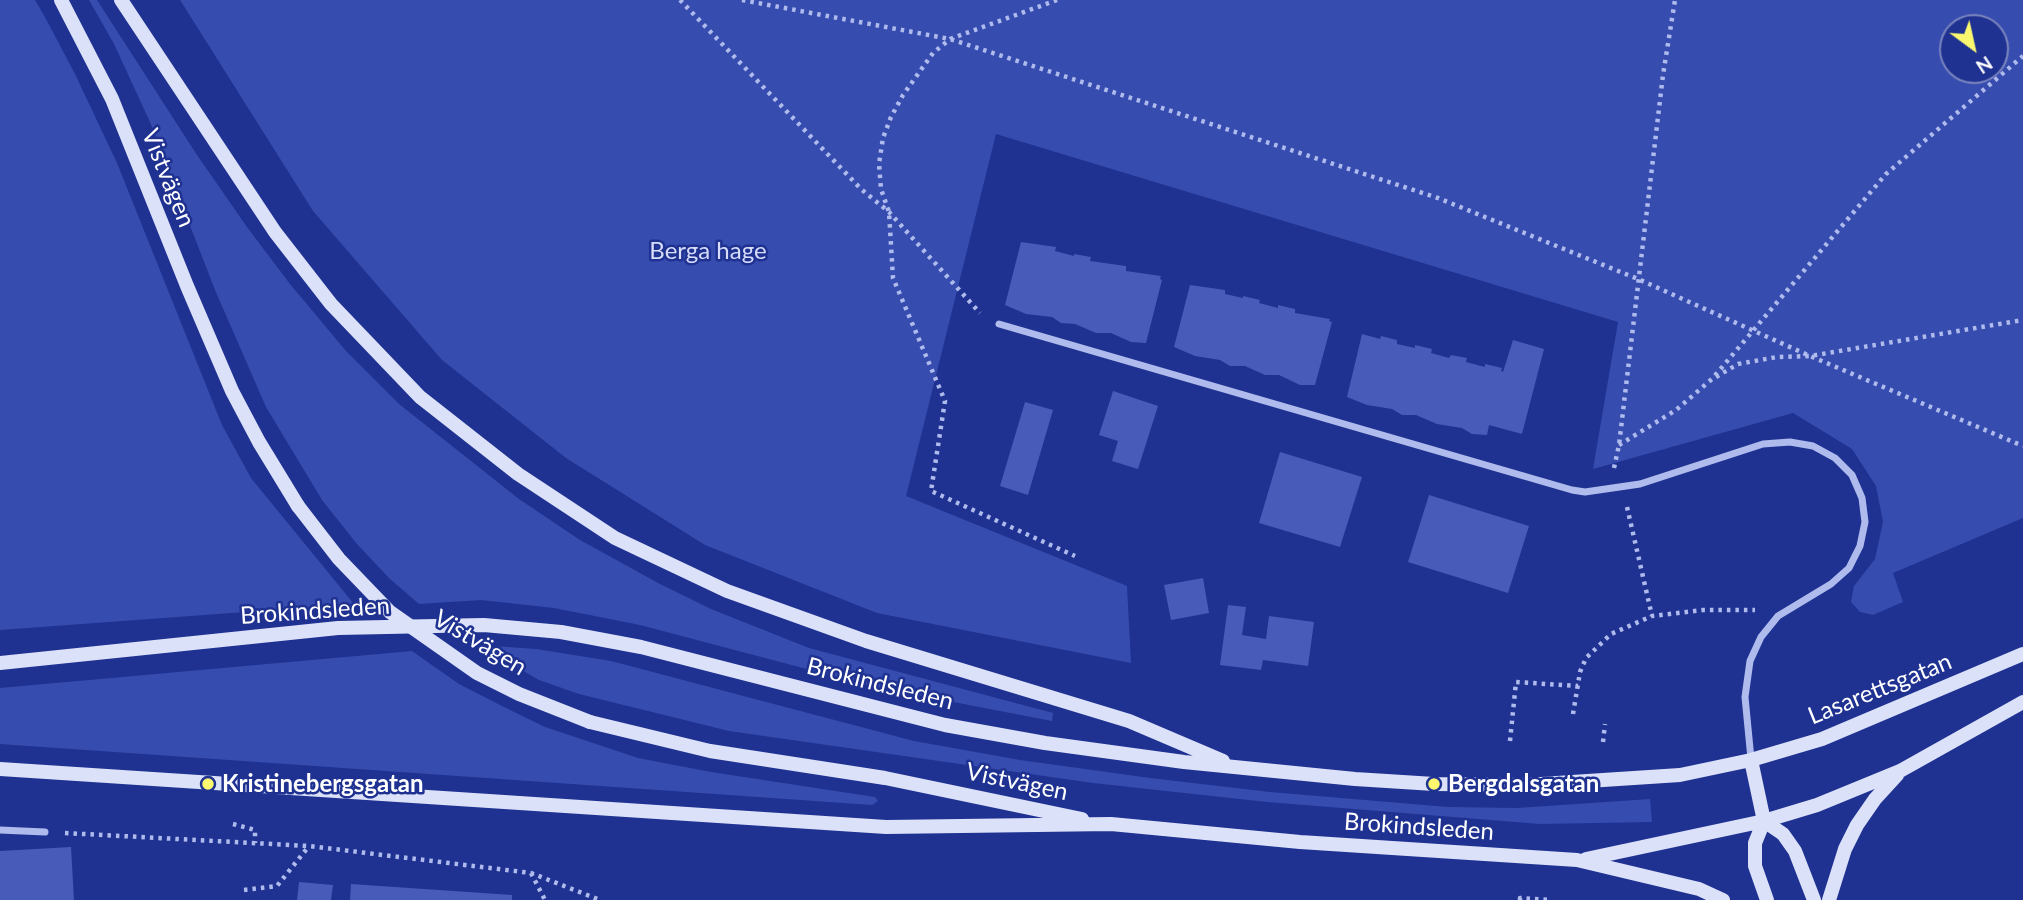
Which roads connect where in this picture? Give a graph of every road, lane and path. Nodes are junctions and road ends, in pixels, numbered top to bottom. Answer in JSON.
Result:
{"nodes":[{"id":1,"x":61,"y":0,"type":"edge"},
{"id":2,"x":121,"y":0,"type":"edge"},
{"id":3,"x":680,"y":0,"type":"edge"},
{"id":4,"x":742,"y":0,"type":"edge"},
{"id":5,"x":1057,"y":0,"type":"edge"},
{"id":6,"x":1675,"y":0,"type":"edge"},
{"id":7,"x":950,"y":40,"type":"junction"},
{"id":8,"x":2023,"y":56,"type":"edge"},
{"id":9,"x":889,"y":212,"type":"junction"},
{"id":10,"x":1638,"y":279,"type":"junction"},
{"id":11,"x":2023,"y":320,"type":"edge"},
{"id":12,"x":999,"y":324,"type":"joint"},
{"id":13,"x":1752,"y":330,"type":"junction"},
{"id":14,"x":1810,"y":356,"type":"junction"},
{"id":15,"x":1712,"y":379,"type":"junction"},
{"id":16,"x":1619,"y":445,"type":"junction"},
{"id":17,"x":2023,"y":446,"type":"edge"},
{"id":18,"x":1623,"y":488,"type":"junction"},
{"id":19,"x":1610,"y":489,"type":"junction"},
{"id":20,"x":1075,"y":556,"type":"dead end"},
{"id":21,"x":1794,"y":607,"type":"junction"},
{"id":22,"x":1652,"y":616,"type":"junction"},
{"id":23,"x":2023,"y":654,"type":"edge"},
{"id":24,"x":0,"y":663,"type":"edge"},
{"id":25,"x":1578,"y":686,"type":"junction"},
{"id":26,"x":2023,"y":702,"type":"edge"},
{"id":27,"x":1573,"y":714,"type":"dead end"},
{"id":28,"x":1605,"y":724,"type":"dead end"},
{"id":29,"x":1510,"y":741,"type":"dead end"},
{"id":30,"x":1602,"y":742,"type":"dead end"},
{"id":31,"x":1751,"y":760,"type":"junction"},
{"id":32,"x":1237,"y":767,"type":"junction"},
{"id":33,"x":0,"y":769,"type":"edge"},
{"id":34,"x":1900,"y":771,"type":"junction"},
{"id":35,"x":1763,"y":821,"type":"junction"},
{"id":36,"x":233,"y":824,"type":"dead end"},
{"id":37,"x":1111,"y":824,"type":"junction"},
{"id":38,"x":0,"y":830,"type":"edge"},
{"id":39,"x":46,"y":832,"type":"joint"},
{"id":40,"x":255,"y":843,"type":"junction"},
{"id":41,"x":310,"y":846,"type":"junction"},
{"id":42,"x":1577,"y":860,"type":"junction"},
{"id":43,"x":531,"y":873,"type":"junction"},
{"id":44,"x":244,"y":890,"type":"dead end"},
{"id":45,"x":545,"y":900,"type":"edge"},
{"id":46,"x":600,"y":900,"type":"edge"},
{"id":47,"x":1520,"y":900,"type":"edge"},
{"id":48,"x":1552,"y":900,"type":"edge"},
{"id":49,"x":1723,"y":900,"type":"edge"},
{"id":50,"x":1767,"y":900,"type":"edge"},
{"id":51,"x":1814,"y":900,"type":"edge"},
{"id":52,"x":1829,"y":900,"type":"edge"}],
"edges":[{"from":1,"to":37,"type":"main road","name":"Vistvägen","bridge":true},
{"from":2,"to":32,"type":"main road","name":"Vistvägen"},
{"from":3,"to":9,"type":"path"},
{"from":4,"to":7,"type":"path"},
{"from":5,"to":7,"type":"path"},
{"from":6,"to":10,"type":"path"},
{"from":7,"to":9,"type":"path"},
{"from":7,"to":10,"type":"path"},
{"from":8,"to":13,"type":"path"},
{"from":9,"to":12,"type":"path"},
{"from":9,"to":20,"type":"path"},
{"from":10,"to":13,"type":"path"},
{"from":10,"to":16,"type":"path"},
{"from":11,"to":14,"type":"path"},
{"from":12,"to":19,"type":"street"},
{"from":13,"to":14,"type":"path"},
{"from":13,"to":15,"type":"path"},
{"from":14,"to":15,"type":"path"},
{"from":14,"to":17,"type":"path"},
{"from":15,"to":16,"type":"path"},
{"from":16,"to":19,"type":"path"},
{"from":18,"to":19,"type":"street"},
{"from":18,"to":21,"type":"street"},
{"from":18,"to":22,"type":"path"},
{"from":21,"to":22,"type":"path"},
{"from":21,"to":31,"type":"street"},
{"from":22,"to":25,"type":"path"},
{"from":23,"to":31,"type":"main road","name":"Lasarettsgatan"},
{"from":24,"to":32,"type":"main road","name":"Brokindsleden"},
{"from":25,"to":27,"type":"path"},
{"from":25,"to":29,"type":"path"},
{"from":26,"to":34,"type":"main road"},
{"from":28,"to":30,"type":"path"},
{"from":31,"to":32,"type":"main road","name":"Brokindsleden"},
{"from":31,"to":35,"type":"main road"},
{"from":33,"to":37,"type":"main road","name":"Brokindsleden"},
{"from":34,"to":35,"type":"main road"},
{"from":34,"to":52,"type":"main road"},
{"from":35,"to":42,"type":"main road","name":"Brokindsleden"},
{"from":35,"to":50,"type":"main road"},
{"from":35,"to":51,"type":"main road"},
{"from":36,"to":40,"type":"path"},
{"from":37,"to":42,"type":"main road","name":"Brokindsleden"},
{"from":38,"to":39,"type":"street"},
{"from":39,"to":40,"type":"path"},
{"from":40,"to":41,"type":"path"},
{"from":41,"to":43,"type":"path"},
{"from":41,"to":44,"type":"path"},
{"from":42,"to":49,"type":"main road","name":"Brokindsleden"},
{"from":43,"to":45,"type":"path"},
{"from":43,"to":46,"type":"path"},
{"from":47,"to":48,"type":"path"}]}
